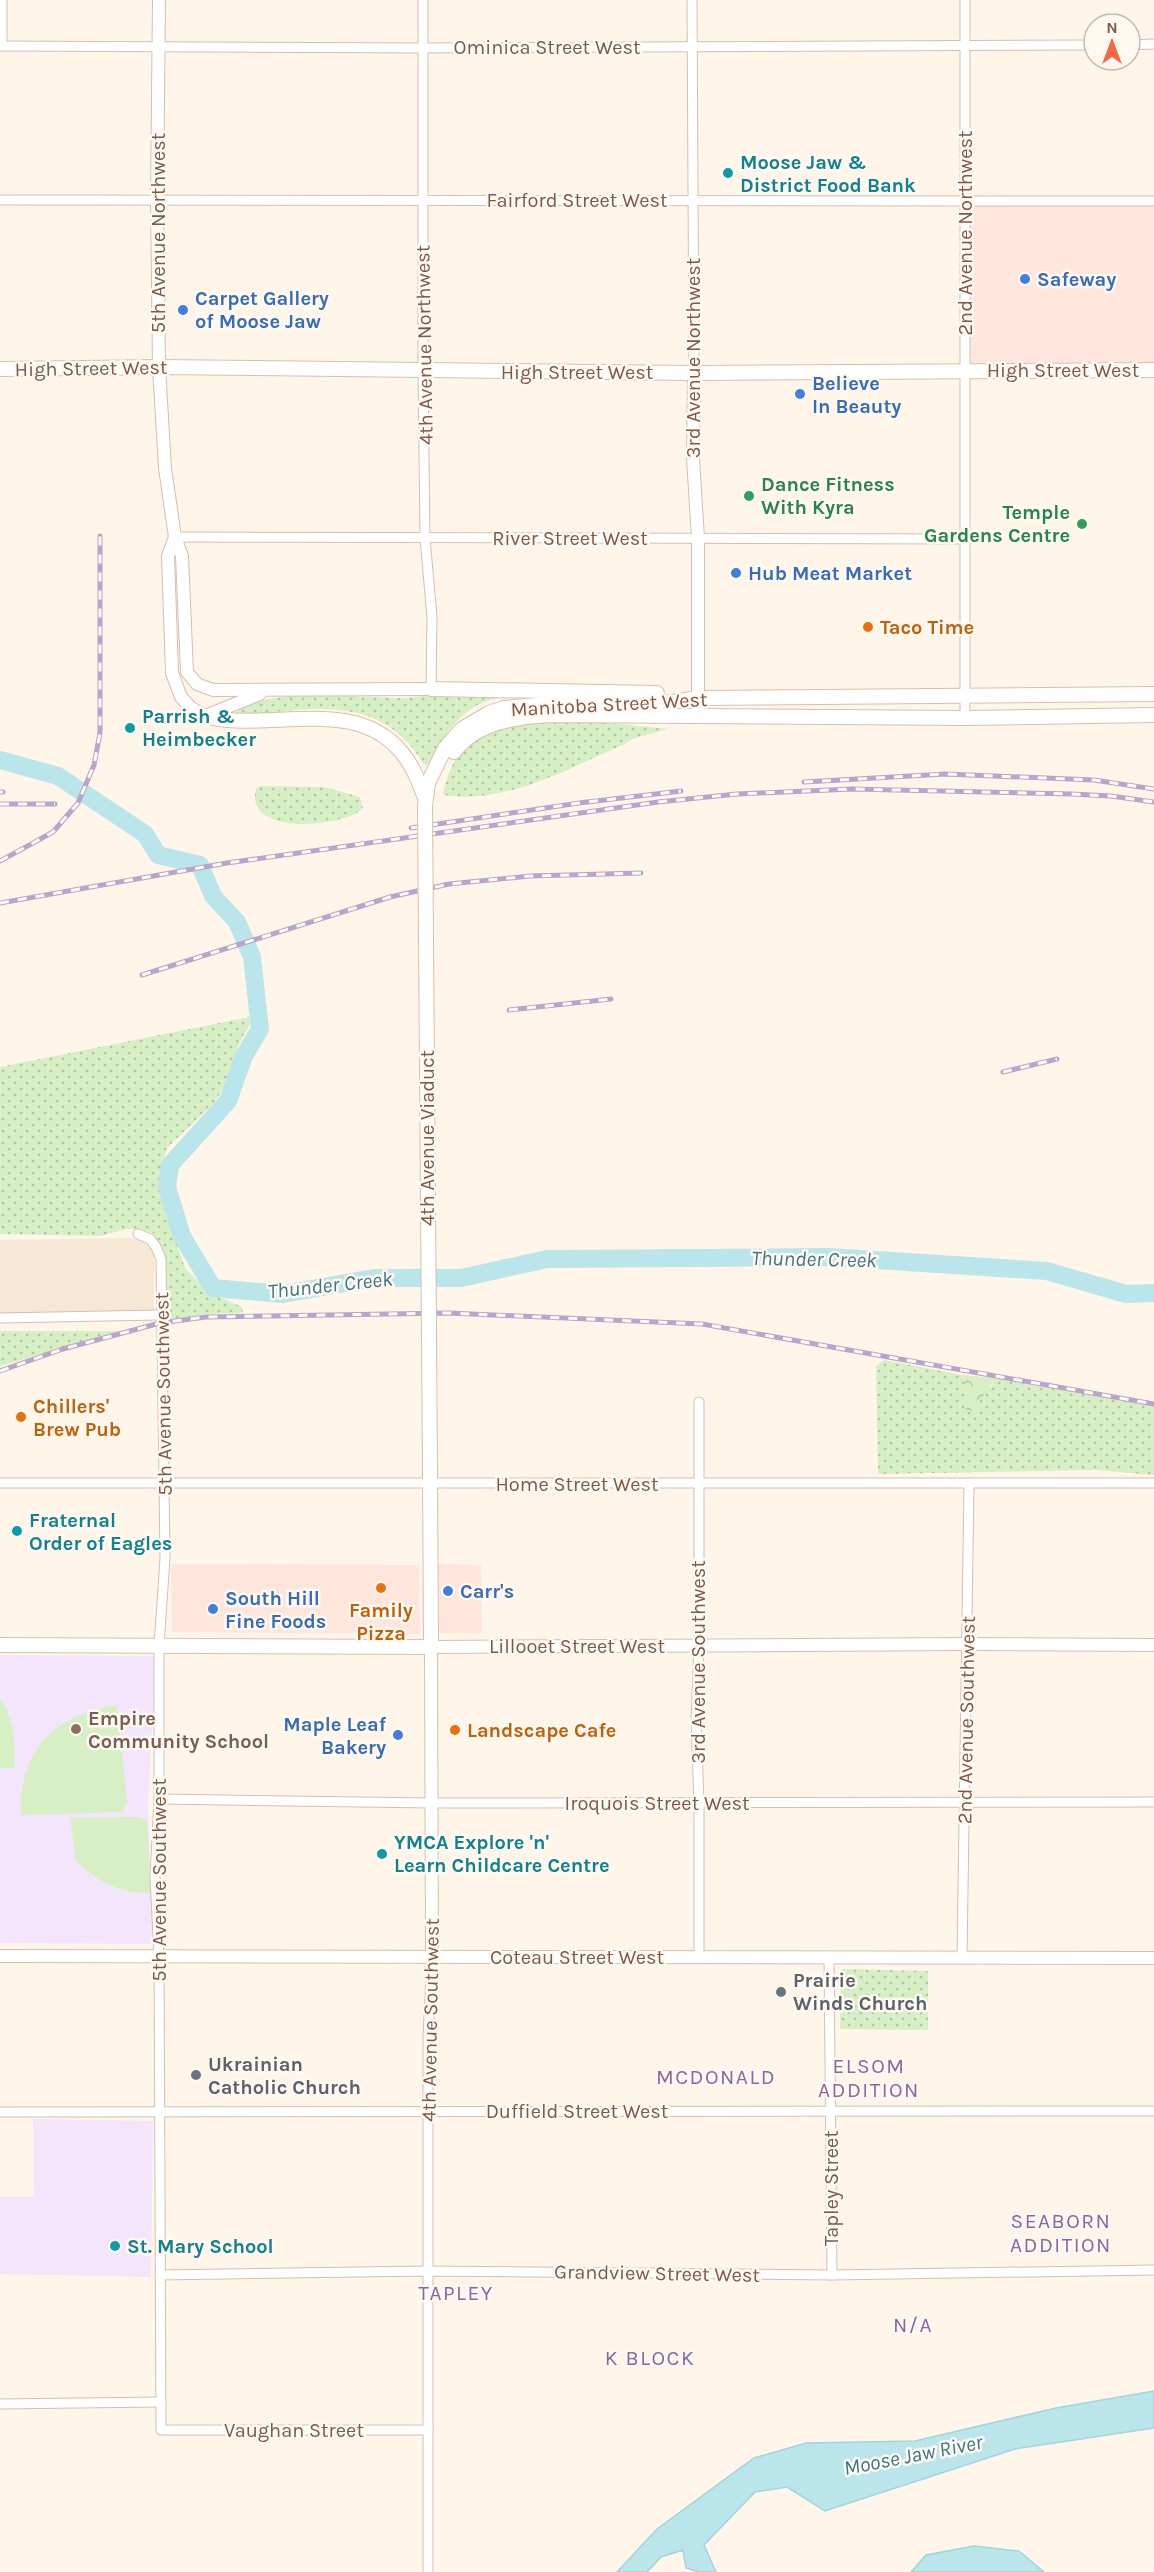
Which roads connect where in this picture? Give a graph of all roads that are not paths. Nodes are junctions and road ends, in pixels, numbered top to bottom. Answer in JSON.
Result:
{"nodes":[{"id":1,"x":2,"y":0,"type":"edge"},
{"id":2,"x":159,"y":0,"type":"edge"},
{"id":3,"x":423,"y":0,"type":"edge"},
{"id":4,"x":692,"y":0,"type":"edge"},
{"id":5,"x":965,"y":0,"type":"edge"},
{"id":6,"x":1082,"y":45,"type":"edge"},
{"id":7,"x":1,"y":46,"type":"edge"},
{"id":8,"x":159,"y":46,"type":"junction"},
{"id":9,"x":693,"y":46,"type":"junction"},
{"id":10,"x":965,"y":46,"type":"junction"},
{"id":11,"x":423,"y":48,"type":"junction"},
{"id":12,"x":0,"y":200,"type":"edge"},
{"id":13,"x":157,"y":200,"type":"junction"},
{"id":14,"x":692,"y":200,"type":"junction"},
{"id":15,"x":423,"y":201,"type":"junction"},
{"id":16,"x":965,"y":201,"type":"junction"},
{"id":17,"x":1154,"y":201,"type":"edge"},
{"id":18,"x":159,"y":367,"type":"junction"},
{"id":19,"x":0,"y":369,"type":"edge"},
{"id":20,"x":966,"y":370,"type":"junction"},
{"id":21,"x":1154,"y":370,"type":"edge"},
{"id":22,"x":423,"y":371,"type":"junction"},
{"id":23,"x":694,"y":373,"type":"junction"},
{"id":24,"x":175,"y":537,"type":"junction"},
{"id":25,"x":425,"y":538,"type":"junction"},
{"id":26,"x":698,"y":538,"type":"junction"},
{"id":27,"x":966,"y":539,"type":"junction"},
{"id":28,"x":431,"y":689,"type":"junction"},
{"id":29,"x":274,"y":691,"type":"junction"},
{"id":30,"x":1154,"y":694,"type":"edge"},
{"id":31,"x":966,"y":696,"type":"junction"},
{"id":32,"x":698,"y":698,"type":"junction"},
{"id":33,"x":1154,"y":715,"type":"edge"},
{"id":34,"x":205,"y":716,"type":"junction"},
{"id":35,"x":698,"y":716,"type":"junction"},
{"id":36,"x":965,"y":718,"type":"junction"},
{"id":37,"x":425,"y":802,"type":"junction"},
{"id":38,"x":138,"y":1234,"type":"dead end"},
{"id":39,"x":160,"y":1315,"type":"junction"},
{"id":40,"x":0,"y":1318,"type":"edge"},
{"id":41,"x":699,"y":1402,"type":"dead end"},
{"id":42,"x":430,"y":1469,"type":"joint"},
{"id":43,"x":0,"y":1483,"type":"edge"},
{"id":44,"x":165,"y":1483,"type":"junction"},
{"id":45,"x":969,"y":1483,"type":"junction"},
{"id":46,"x":1154,"y":1483,"type":"edge"},
{"id":47,"x":430,"y":1484,"type":"junction"},
{"id":48,"x":698,"y":1484,"type":"junction"},
{"id":49,"x":0,"y":1644,"type":"edge"},
{"id":50,"x":966,"y":1644,"type":"junction"},
{"id":51,"x":699,"y":1645,"type":"junction"},
{"id":52,"x":1154,"y":1645,"type":"edge"},
{"id":53,"x":159,"y":1646,"type":"junction"},
{"id":54,"x":430,"y":1647,"type":"junction"},
{"id":55,"x":159,"y":1799,"type":"junction"},
{"id":56,"x":1154,"y":1802,"type":"edge"},
{"id":57,"x":431,"y":1803,"type":"junction"},
{"id":58,"x":699,"y":1803,"type":"junction"},
{"id":59,"x":963,"y":1803,"type":"junction"},
{"id":60,"x":0,"y":1956,"type":"edge"},
{"id":61,"x":159,"y":1956,"type":"junction"},
{"id":62,"x":432,"y":1957,"type":"junction"},
{"id":63,"x":699,"y":1957,"type":"junction"},
{"id":64,"x":829,"y":1958,"type":"junction"},
{"id":65,"x":962,"y":1958,"type":"junction"},
{"id":66,"x":1154,"y":1958,"type":"edge"},
{"id":67,"x":160,"y":2111,"type":"junction"},
{"id":68,"x":428,"y":2111,"type":"junction"},
{"id":69,"x":830,"y":2111,"type":"junction"},
{"id":70,"x":1154,"y":2111,"type":"edge"},
{"id":71,"x":0,"y":2112,"type":"edge"},
{"id":72,"x":1154,"y":2270,"type":"edge"},
{"id":73,"x":427,"y":2271,"type":"junction"},
{"id":74,"x":160,"y":2275,"type":"junction"},
{"id":75,"x":832,"y":2275,"type":"junction"},
{"id":76,"x":160,"y":2402,"type":"junction"},
{"id":77,"x":0,"y":2403,"type":"edge"},
{"id":78,"x":161,"y":2430,"type":"joint"},
{"id":79,"x":428,"y":2430,"type":"junction"},
{"id":80,"x":428,"y":2572,"type":"edge"}],
"edges":[{"from":1,"to":7,"type":"street"},
{"from":2,"to":8,"type":"street","name":"5th Avenue Northwest"},
{"from":3,"to":11,"type":"street","name":"4th Avenue Northwest"},
{"from":4,"to":9,"type":"street","name":"3rd Avenue Northwest"},
{"from":5,"to":10,"type":"street","name":"2nd Avenue Northwest"},
{"from":6,"to":10,"type":"street","name":"Ominica Street West"},
{"from":7,"to":8,"type":"street","name":"Ominica Street West"},
{"from":8,"to":11,"type":"street","name":"Ominica Street West"},
{"from":8,"to":13,"type":"street","name":"5th Avenue Northwest"},
{"from":9,"to":10,"type":"street","name":"Ominica Street West"},
{"from":9,"to":11,"type":"street","name":"Ominica Street West"},
{"from":9,"to":14,"type":"street","name":"3rd Avenue Northwest"},
{"from":10,"to":16,"type":"street","name":"2nd Avenue Northwest"},
{"from":11,"to":15,"type":"street","name":"4th Avenue Northwest"},
{"from":12,"to":13,"type":"street","name":"Fairford Street West"},
{"from":13,"to":15,"type":"street","name":"Fairford Street West"},
{"from":13,"to":18,"type":"street","name":"5th Avenue Northwest"},
{"from":14,"to":15,"type":"street","name":"Fairford Street West"},
{"from":14,"to":16,"type":"street","name":"Fairford Street West"},
{"from":14,"to":23,"type":"street","name":"3rd Avenue Northwest"},
{"from":15,"to":22,"type":"street","name":"4th Avenue Northwest"},
{"from":16,"to":17,"type":"street","name":"Fairford Street West"},
{"from":16,"to":20,"type":"street","name":"2nd Avenue Northwest"},
{"from":18,"to":19,"type":"main road","name":"High Street West"},
{"from":18,"to":22,"type":"main road","name":"High Street West"},
{"from":18,"to":24,"type":"street","name":"5th Avenue Northwest"},
{"from":20,"to":21,"type":"main road","name":"High Street West"},
{"from":20,"to":23,"type":"main road","name":"High Street West"},
{"from":20,"to":27,"type":"street","name":"2nd Avenue Northwest"},
{"from":22,"to":23,"type":"main road","name":"High Street West"},
{"from":22,"to":25,"type":"street","name":"4th Avenue Northwest"},
{"from":23,"to":26,"type":"street","name":"3rd Avenue Northwest"},
{"from":24,"to":25,"type":"street","name":"River Street West"},
{"from":24,"to":29,"type":"street","name":"5th Avenue Northwest"},
{"from":24,"to":34,"type":"street","name":"5th Avenue Northwest"},
{"from":25,"to":26,"type":"street","name":"River Street West"},
{"from":25,"to":28,"type":"street","name":"4th Avenue Northwest"},
{"from":26,"to":27,"type":"street","name":"River Street West"},
{"from":26,"to":32,"type":"street","name":"3rd Avenue Northwest"},
{"from":27,"to":31,"type":"street","name":"2nd Avenue Northwest"},
{"from":28,"to":29,"type":"street"},
{"from":28,"to":32,"type":"main road"},
{"from":29,"to":34,"type":"street"},
{"from":30,"to":31,"type":"main road","name":"Manitoba Street West"},
{"from":31,"to":32,"type":"main road","name":"Manitoba Street West"},
{"from":31,"to":36,"type":"street","name":"2nd Avenue Northwest"},
{"from":32,"to":35,"type":"street","name":"3rd Avenue Northwest"},
{"from":32,"to":37,"type":"main road","name":"Manitoba Street West"},
{"from":33,"to":36,"type":"main road","name":"Manitoba Street West"},
{"from":34,"to":37,"type":"main road"},
{"from":35,"to":36,"type":"main road","name":"Manitoba Street West"},
{"from":35,"to":37,"type":"main road","name":"Manitoba Street West"},
{"from":37,"to":42,"type":"main road","name":"4th Avenue Viaduct","bridge":true},
{"from":38,"to":39,"type":"street","name":"5th Avenue Southwest"},
{"from":39,"to":40,"type":"street"},
{"from":39,"to":44,"type":"street","name":"5th Avenue Southwest"},
{"from":41,"to":48,"type":"street","name":"3rd Avenue Southwest"},
{"from":42,"to":47,"type":"main road","name":"4th Avenue Southwest"},
{"from":43,"to":44,"type":"street","name":"Home Street West"},
{"from":44,"to":47,"type":"street","name":"Home Street West"},
{"from":44,"to":53,"type":"street","name":"5th Avenue Southwest"},
{"from":45,"to":46,"type":"street","name":"Home Street West"},
{"from":45,"to":48,"type":"street","name":"Home Street West"},
{"from":45,"to":50,"type":"street","name":"2nd Avenue Southwest"},
{"from":47,"to":48,"type":"street","name":"Home Street West"},
{"from":47,"to":54,"type":"main road","name":"4th Avenue Southwest"},
{"from":48,"to":51,"type":"street","name":"3rd Avenue Southwest"},
{"from":49,"to":53,"type":"main road","name":"Lillooet Street West"},
{"from":50,"to":51,"type":"street","name":"Lillooet Street West"},
{"from":50,"to":52,"type":"street","name":"Lillooet Street West"},
{"from":50,"to":59,"type":"street","name":"2nd Avenue Southwest"},
{"from":51,"to":54,"type":"street","name":"Lillooet Street West"},
{"from":51,"to":58,"type":"street","name":"3rd Avenue Southwest"},
{"from":53,"to":54,"type":"main road","name":"Lillooet Street West"},
{"from":53,"to":55,"type":"street","name":"5th Avenue Southwest"},
{"from":54,"to":57,"type":"street","name":"4th Avenue Southwest"},
{"from":55,"to":57,"type":"street","name":"Iroquois Street West"},
{"from":55,"to":61,"type":"street","name":"5th Avenue Southwest"},
{"from":56,"to":59,"type":"street","name":"Iroquois Street West"},
{"from":57,"to":58,"type":"street","name":"Iroquois Street West"},
{"from":57,"to":62,"type":"street","name":"4th Avenue Southwest"},
{"from":58,"to":59,"type":"street","name":"Iroquois Street West"},
{"from":58,"to":63,"type":"street","name":"3rd Avenue Southwest"},
{"from":59,"to":65,"type":"street","name":"2nd Avenue Southwest"},
{"from":60,"to":61,"type":"street","name":"Coteau Street West"},
{"from":61,"to":62,"type":"street","name":"Coteau Street West"},
{"from":61,"to":67,"type":"street","name":"5th Avenue Southwest"},
{"from":62,"to":63,"type":"street","name":"Coteau Street West"},
{"from":62,"to":68,"type":"street","name":"4th Avenue Southwest"},
{"from":63,"to":64,"type":"street","name":"Coteau Street West"},
{"from":64,"to":65,"type":"street","name":"Coteau Street West"},
{"from":64,"to":69,"type":"street","name":"Tapley Street"},
{"from":65,"to":66,"type":"street","name":"Coteau Street West"},
{"from":67,"to":68,"type":"street","name":"Duffield Street West"},
{"from":67,"to":71,"type":"street","name":"Duffield Street West"},
{"from":67,"to":74,"type":"street","name":"5th Avenue Southwest"},
{"from":68,"to":69,"type":"street","name":"Duffield Street West"},
{"from":68,"to":73,"type":"street","name":"4th Avenue Southwest"},
{"from":69,"to":70,"type":"street","name":"Duffield Street West"},
{"from":69,"to":75,"type":"street","name":"Tapley Street"},
{"from":72,"to":75,"type":"street","name":"Grandview Street West"},
{"from":73,"to":74,"type":"street","name":"Grandview Street West"},
{"from":73,"to":75,"type":"street","name":"Grandview Street West"},
{"from":73,"to":79,"type":"street","name":"4th Avenue Southwest"},
{"from":74,"to":76,"type":"street","name":"5th Avenue Southwest"},
{"from":76,"to":77,"type":"street"},
{"from":76,"to":78,"type":"street","name":"5th Avenue Southwest"},
{"from":78,"to":79,"type":"street","name":"Vaughan Street"},
{"from":79,"to":80,"type":"street","name":"4th Avenue Southwest"}]}
